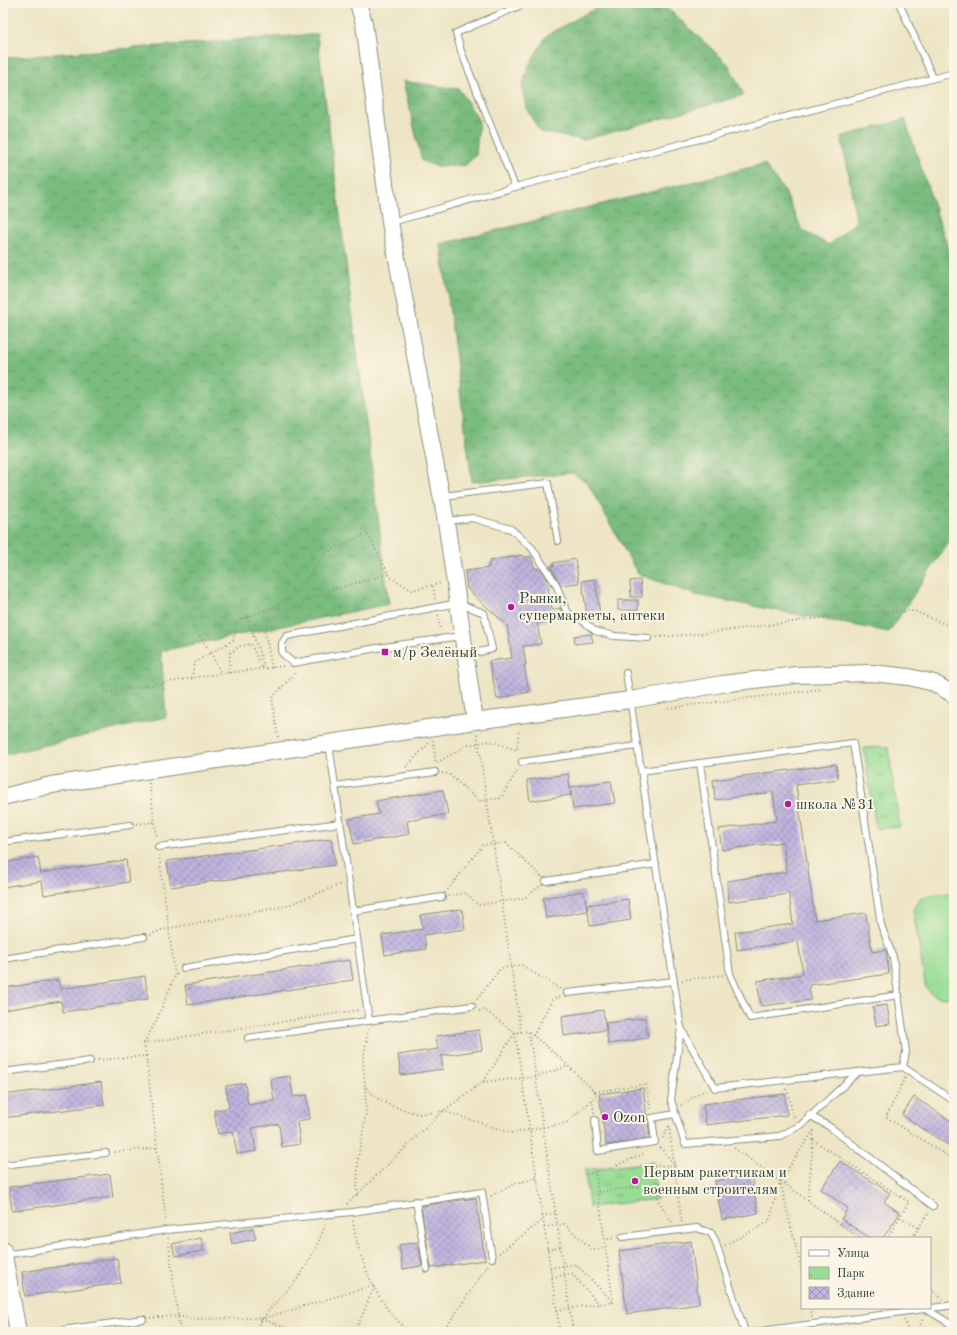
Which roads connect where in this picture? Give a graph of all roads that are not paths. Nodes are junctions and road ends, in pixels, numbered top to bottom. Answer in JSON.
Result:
{"nodes":[{"id":1,"x":358,"y":3,"type":"edge"},
{"id":2,"x":526,"y":3,"type":"edge"},
{"id":3,"x":899,"y":3,"type":"edge"},
{"id":4,"x":954,"y":73,"type":"edge"},
{"id":5,"x":933,"y":78,"type":"junction"},
{"id":6,"x":515,"y":187,"type":"junction"},
{"id":7,"x":390,"y":222,"type":"junction"},
{"id":8,"x":441,"y":496,"type":"junction"},
{"id":9,"x":446,"y":521,"type":"junction"},
{"id":10,"x":558,"y":541,"type":"dead end"},
{"id":11,"x":458,"y":603,"type":"junction"},
{"id":12,"x":463,"y":636,"type":"junction"},
{"id":13,"x":648,"y":638,"type":"road end"},
{"id":14,"x":466,"y":655,"type":"junction"},
{"id":15,"x":626,"y":673,"type":"dead end"},
{"id":16,"x":954,"y":695,"type":"edge"},
{"id":17,"x":630,"y":700,"type":"junction"},
{"id":18,"x":475,"y":721,"type":"junction"},
{"id":19,"x":329,"y":743,"type":"junction"},
{"id":20,"x":638,"y":746,"type":"junction"},
{"id":21,"x":522,"y":762,"type":"road end"},
{"id":22,"x":700,"y":763,"type":"junction"},
{"id":23,"x":435,"y":772,"type":"road end"},
{"id":24,"x":641,"y":772,"type":"junction"},
{"id":25,"x":335,"y":786,"type":"junction"},
{"id":26,"x":3,"y":797,"type":"edge"},
{"id":27,"x":340,"y":823,"type":"junction"},
{"id":28,"x":130,"y":825,"type":"road end"},
{"id":29,"x":3,"y":842,"type":"edge"},
{"id":30,"x":158,"y":847,"type":"road end"},
{"id":31,"x":656,"y":864,"type":"junction"},
{"id":32,"x":546,"y":881,"type":"road end"},
{"id":33,"x":442,"y":897,"type":"road end"},
{"id":34,"x":353,"y":911,"type":"junction"},
{"id":35,"x":144,"y":937,"type":"road end"},
{"id":36,"x":357,"y":938,"type":"junction"},
{"id":37,"x":3,"y":959,"type":"edge"},
{"id":38,"x":184,"y":968,"type":"road end"},
{"id":39,"x":674,"y":981,"type":"junction"},
{"id":40,"x":567,"y":993,"type":"road end"},
{"id":41,"x":899,"y":995,"type":"junction"},
{"id":42,"x":472,"y":1006,"type":"road end"},
{"id":43,"x":369,"y":1021,"type":"junction"},
{"id":44,"x":681,"y":1028,"type":"junction"},
{"id":45,"x":248,"y":1038,"type":"dead end"},
{"id":46,"x":90,"y":1061,"type":"road end"},
{"id":47,"x":906,"y":1069,"type":"junction"},
{"id":48,"x":3,"y":1072,"type":"edge"},
{"id":49,"x":858,"y":1072,"type":"junction"},
{"id":50,"x":954,"y":1101,"type":"edge"},
{"id":51,"x":675,"y":1114,"type":"junction"},
{"id":52,"x":810,"y":1116,"type":"junction"},
{"id":53,"x":595,"y":1120,"type":"road end"},
{"id":54,"x":106,"y":1153,"type":"road end"},
{"id":55,"x":3,"y":1165,"type":"edge"},
{"id":56,"x":416,"y":1202,"type":"junction"},
{"id":57,"x":933,"y":1206,"type":"road end"},
{"id":58,"x":622,"y":1237,"type":"dead end"},
{"id":59,"x":3,"y":1252,"type":"edge"},
{"id":60,"x":492,"y":1258,"type":"road end"},
{"id":61,"x":427,"y":1270,"type":"dead end"},
{"id":62,"x":954,"y":1305,"type":"edge"},
{"id":63,"x":931,"y":1308,"type":"edge"},
{"id":64,"x":926,"y":1309,"type":"edge"},
{"id":65,"x":144,"y":1319,"type":"road end"},
{"id":66,"x":954,"y":1326,"type":"edge"},
{"id":67,"x":18,"y":1332,"type":"edge"},
{"id":68,"x":47,"y":1332,"type":"edge"},
{"id":69,"x":744,"y":1332,"type":"edge"},
{"id":70,"x":758,"y":1332,"type":"edge"}],
"edges":[{"from":1,"to":7,"type":"street"},
{"from":2,"to":6,"type":"lane"},
{"from":3,"to":5,"type":"lane"},
{"from":4,"to":5,"type":"lane"},
{"from":5,"to":6,"type":"lane"},
{"from":6,"to":7,"type":"lane"},
{"from":7,"to":8,"type":"street"},
{"from":8,"to":9,"type":"street"},
{"from":8,"to":10,"type":"lane"},
{"from":9,"to":11,"type":"street"},
{"from":9,"to":13,"type":"lane"},
{"from":11,"to":12,"type":"street"},
{"from":11,"to":12,"type":"lane"},
{"from":11,"to":14,"type":"lane"},
{"from":12,"to":14,"type":"street"},
{"from":14,"to":18,"type":"street"},
{"from":15,"to":17,"type":"lane"},
{"from":16,"to":17,"type":"street"},
{"from":17,"to":18,"type":"street"},
{"from":17,"to":20,"type":"lane"},
{"from":18,"to":19,"type":"street"},
{"from":19,"to":25,"type":"lane"},
{"from":19,"to":26,"type":"street"},
{"from":20,"to":21,"type":"lane"},
{"from":20,"to":24,"type":"lane"},
{"from":22,"to":24,"type":"lane"},
{"from":22,"to":41,"type":"lane"},
{"from":22,"to":41,"type":"lane"},
{"from":23,"to":25,"type":"lane"},
{"from":24,"to":31,"type":"lane"},
{"from":25,"to":27,"type":"lane"},
{"from":27,"to":30,"type":"lane"},
{"from":27,"to":34,"type":"lane"},
{"from":28,"to":29,"type":"lane"},
{"from":31,"to":32,"type":"lane"},
{"from":31,"to":39,"type":"lane"},
{"from":33,"to":34,"type":"lane"},
{"from":34,"to":36,"type":"lane"},
{"from":35,"to":37,"type":"lane"},
{"from":36,"to":38,"type":"lane"},
{"from":36,"to":43,"type":"lane"},
{"from":39,"to":40,"type":"lane"},
{"from":39,"to":44,"type":"lane"},
{"from":41,"to":47,"type":"lane"},
{"from":42,"to":43,"type":"lane"},
{"from":43,"to":45,"type":"lane"},
{"from":44,"to":49,"type":"lane"},
{"from":44,"to":51,"type":"lane"},
{"from":46,"to":48,"type":"lane"},
{"from":47,"to":49,"type":"lane"},
{"from":47,"to":50,"type":"lane"},
{"from":49,"to":52,"type":"lane"},
{"from":51,"to":52,"type":"lane"},
{"from":51,"to":53,"type":"lane"},
{"from":52,"to":57,"type":"lane"},
{"from":54,"to":55,"type":"lane"},
{"from":56,"to":59,"type":"lane"},
{"from":56,"to":60,"type":"lane"},
{"from":56,"to":61,"type":"lane"},
{"from":58,"to":69,"type":"lane"},
{"from":59,"to":67,"type":"street"},
{"from":62,"to":63,"type":"lane"},
{"from":64,"to":66,"type":"lane"},
{"from":64,"to":70,"type":"lane"},
{"from":65,"to":68,"type":"lane"}]}
